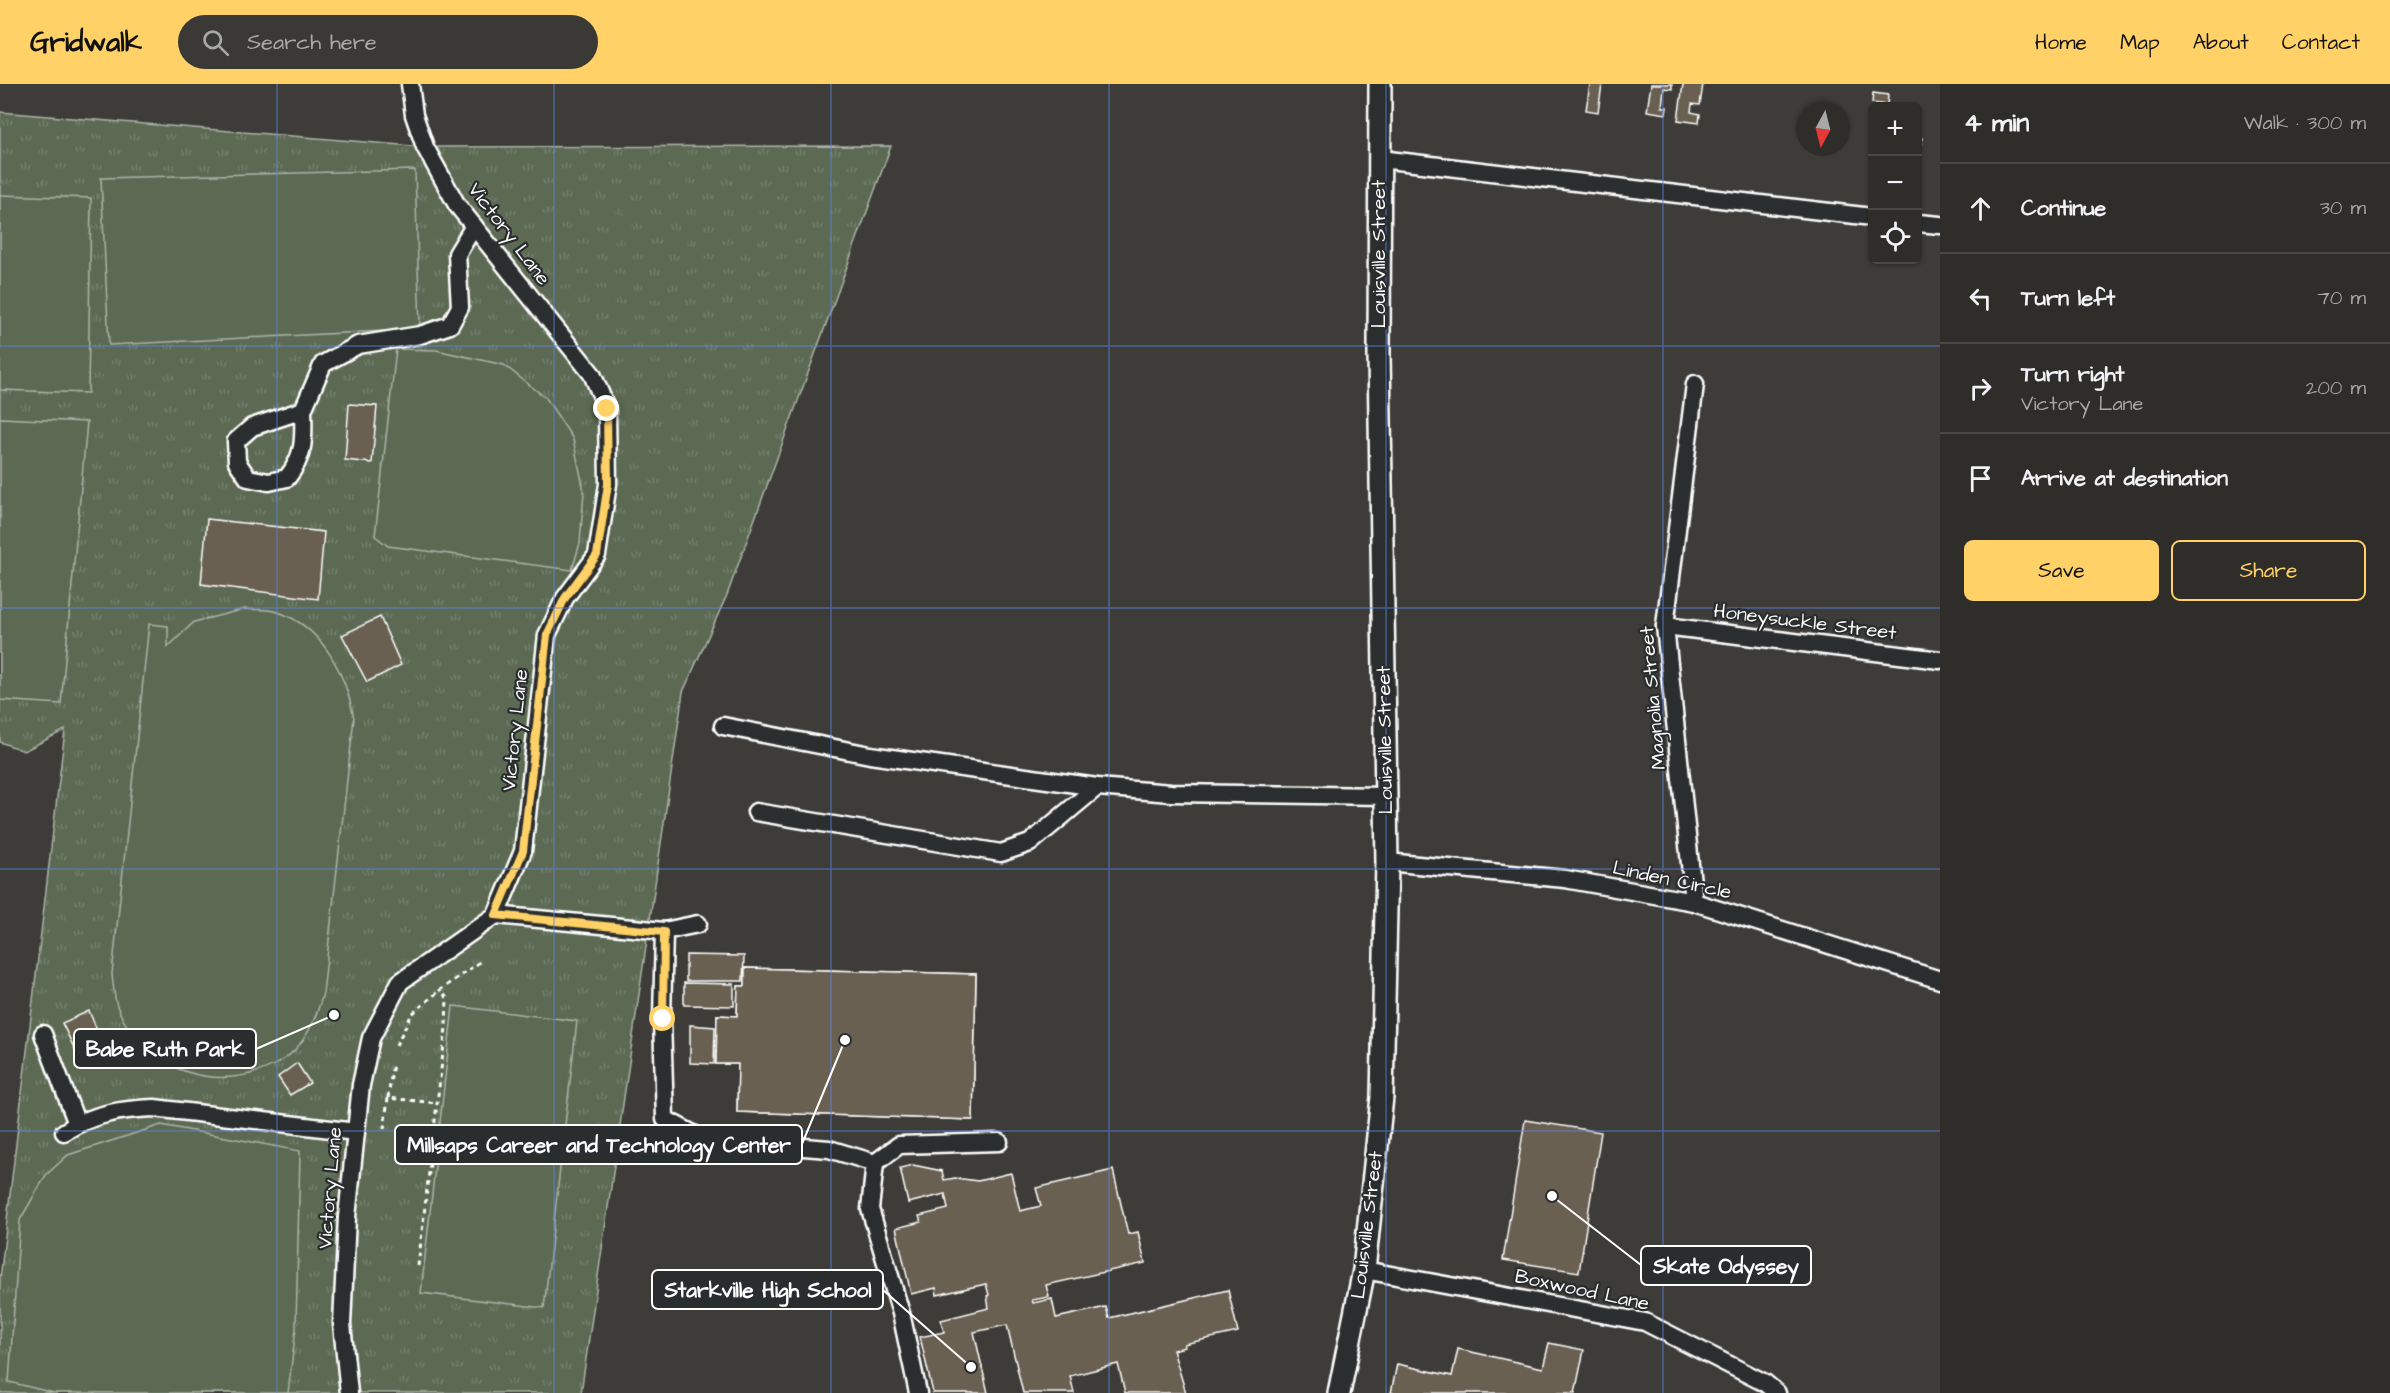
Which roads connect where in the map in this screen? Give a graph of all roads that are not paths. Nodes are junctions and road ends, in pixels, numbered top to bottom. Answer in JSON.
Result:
{"nodes":[{"id":1,"x":410,"y":84,"type":"edge"},
{"id":2,"x":1380,"y":84,"type":"edge"},
{"id":3,"x":1380,"y":159,"type":"junction"},
{"id":4,"x":1868,"y":217,"type":"edge"},
{"id":5,"x":1922,"y":223,"type":"edge"},
{"id":6,"x":1940,"y":225,"type":"edge"},
{"id":7,"x":474,"y":226,"type":"junction"},
{"id":8,"x":1695,"y":384,"type":"dead end"},
{"id":9,"x":303,"y":410,"type":"junction"},
{"id":10,"x":1665,"y":626,"type":"junction"},
{"id":11,"x":1940,"y":660,"type":"edge"},
{"id":12,"x":723,"y":726,"type":"dead end"},
{"id":13,"x":1097,"y":787,"type":"junction"},
{"id":14,"x":1386,"y":796,"type":"junction"},
{"id":15,"x":756,"y":812,"type":"dead end"},
{"id":16,"x":1387,"y":862,"type":"junction"},
{"id":17,"x":1694,"y":902,"type":"junction"},
{"id":18,"x":496,"y":915,"type":"junction"},
{"id":19,"x":698,"y":924,"type":"dead end"},
{"id":20,"x":664,"y":932,"type":"junction"},
{"id":21,"x":1940,"y":980,"type":"edge"},
{"id":22,"x":43,"y":1034,"type":"dead end"},
{"id":23,"x":356,"y":1132,"type":"junction"},
{"id":24,"x":999,"y":1142,"type":"dead end"},
{"id":25,"x":875,"y":1163,"type":"junction"},
{"id":26,"x":1364,"y":1270,"type":"junction"},
{"id":27,"x":349,"y":1393,"type":"edge"},
{"id":28,"x":918,"y":1393,"type":"edge"},
{"id":29,"x":1339,"y":1393,"type":"edge"},
{"id":30,"x":1777,"y":1393,"type":"edge"}],
"edges":[{"from":1,"to":7,"type":"street","name":"Victory Lane"},
{"from":2,"to":3,"type":"main road","name":"Louisville Street"},
{"from":3,"to":4,"type":"street"},
{"from":3,"to":14,"type":"main road","name":"Louisville Street"},
{"from":5,"to":6,"type":"street"},
{"from":7,"to":9,"type":"street"},
{"from":7,"to":18,"type":"street","name":"Victory Lane"},
{"from":8,"to":10,"type":"street","name":"Magnolia Street"},
{"from":9,"to":9,"type":"street"},
{"from":10,"to":11,"type":"street","name":"Honeysuckle Street"},
{"from":10,"to":17,"type":"street","name":"Magnolia Street"},
{"from":12,"to":13,"type":"street"},
{"from":13,"to":14,"type":"street"},
{"from":13,"to":15,"type":"street"},
{"from":14,"to":16,"type":"main road","name":"Louisville Street"},
{"from":16,"to":17,"type":"street","name":"Linden Circle"},
{"from":16,"to":26,"type":"main road","name":"Louisville Street"},
{"from":17,"to":21,"type":"street","name":"Linden Circle"},
{"from":18,"to":20,"type":"street"},
{"from":18,"to":23,"type":"street","name":"Victory Lane"},
{"from":19,"to":20,"type":"street"},
{"from":20,"to":25,"type":"street"},
{"from":22,"to":23,"type":"street"},
{"from":23,"to":27,"type":"street","name":"Victory Lane"},
{"from":24,"to":25,"type":"street"},
{"from":25,"to":28,"type":"street"},
{"from":26,"to":29,"type":"main road","name":"Louisville Street"},
{"from":26,"to":30,"type":"street","name":"Boxwood Lane"}]}
